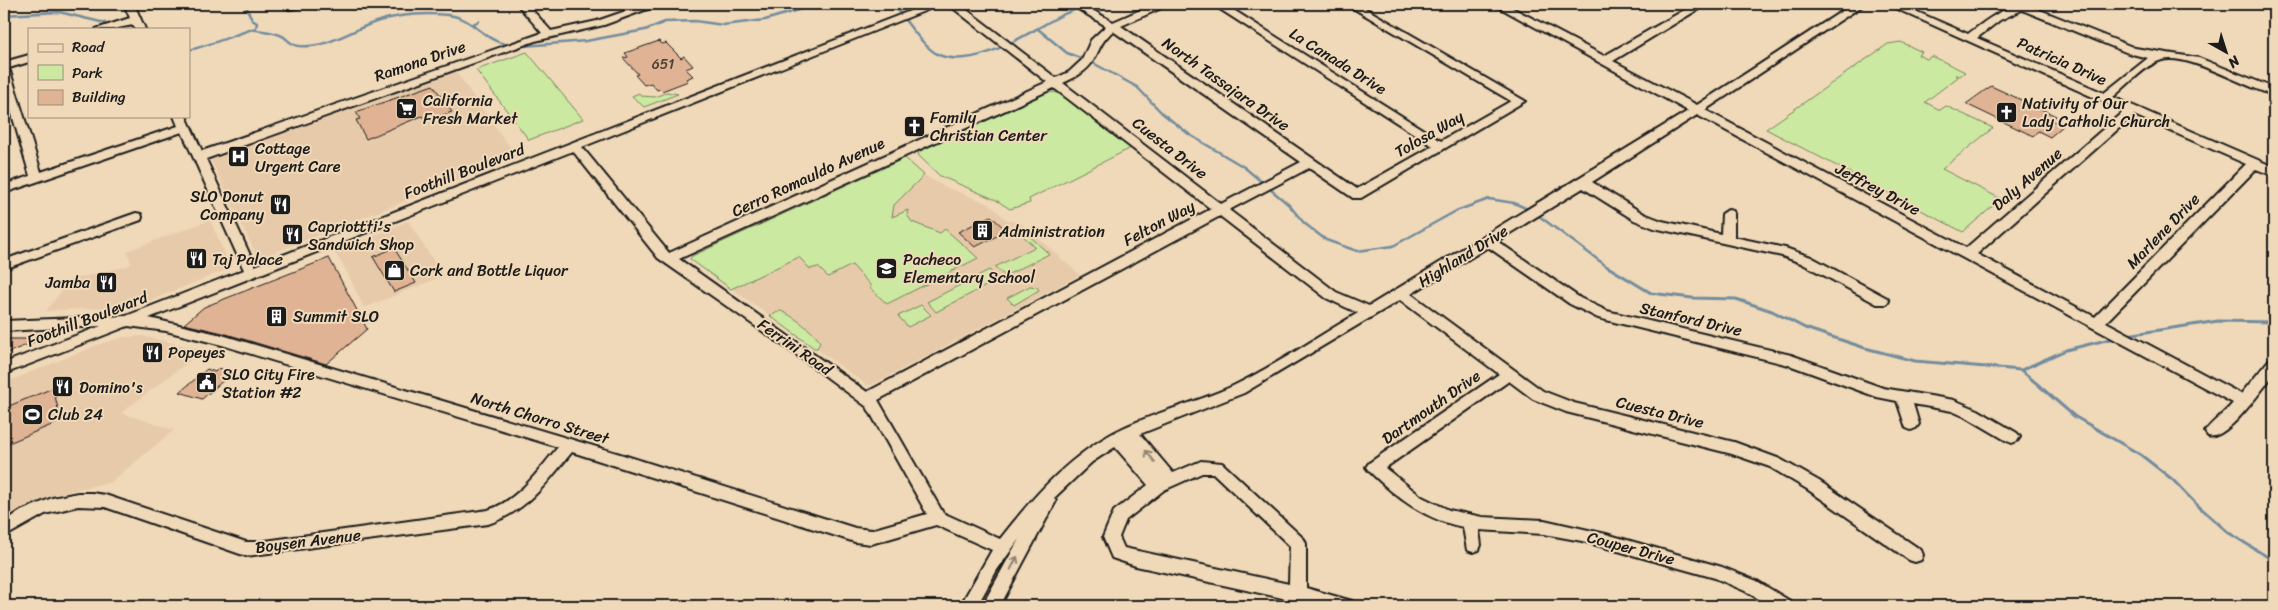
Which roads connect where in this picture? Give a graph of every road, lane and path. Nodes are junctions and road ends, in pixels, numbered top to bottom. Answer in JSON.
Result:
{"nodes":[{"id":1,"x":129,"y":4,"type":"edge"},
{"id":2,"x":283,"y":4,"type":"edge"},
{"id":3,"x":301,"y":4,"type":"edge"},
{"id":4,"x":522,"y":4,"type":"edge"},
{"id":5,"x":656,"y":4,"type":"edge"},
{"id":6,"x":937,"y":4,"type":"edge"},
{"id":7,"x":953,"y":4,"type":"edge"},
{"id":8,"x":1075,"y":4,"type":"edge"},
{"id":9,"x":1162,"y":4,"type":"edge"},
{"id":10,"x":1217,"y":4,"type":"edge"},
{"id":11,"x":1352,"y":4,"type":"edge"},
{"id":12,"x":1702,"y":4,"type":"edge"},
{"id":13,"x":1860,"y":4,"type":"edge"},
{"id":14,"x":1891,"y":4,"type":"edge"},
{"id":15,"x":1506,"y":5,"type":"edge"},
{"id":16,"x":2024,"y":5,"type":"edge"},
{"id":17,"x":139,"y":25,"type":"edge"},
{"id":18,"x":1113,"y":26,"type":"junction"},
{"id":19,"x":104,"y":28,"type":"edge"},
{"id":20,"x":548,"y":34,"type":"junction"},
{"id":21,"x":1969,"y":38,"type":"junction"},
{"id":22,"x":28,"y":50,"type":"edge"},
{"id":23,"x":2166,"y":56,"type":"junction"},
{"id":24,"x":4,"y":58,"type":"edge"},
{"id":25,"x":28,"y":58,"type":"edge"},
{"id":26,"x":1604,"y":61,"type":"junction"},
{"id":27,"x":4,"y":67,"type":"edge"},
{"id":28,"x":1057,"y":82,"type":"junction"},
{"id":29,"x":2274,"y":92,"type":"edge"},
{"id":30,"x":2105,"y":98,"type":"junction"},
{"id":31,"x":1696,"y":110,"type":"junction"},
{"id":32,"x":2132,"y":110,"type":"junction"},
{"id":33,"x":183,"y":122,"type":"edge"},
{"id":34,"x":575,"y":146,"type":"junction"},
{"id":35,"x":1441,"y":146,"type":"junction"},
{"id":36,"x":198,"y":157,"type":"junction"},
{"id":37,"x":1310,"y":162,"type":"junction"},
{"id":38,"x":2254,"y":163,"type":"junction"},
{"id":39,"x":2274,"y":172,"type":"edge"},
{"id":40,"x":38,"y":178,"type":"junction"},
{"id":41,"x":1583,"y":182,"type":"junction"},
{"id":42,"x":4,"y":189,"type":"edge"},
{"id":43,"x":1357,"y":194,"type":"joint"},
{"id":44,"x":1222,"y":210,"type":"junction"},
{"id":45,"x":1728,"y":214,"type":"dead end"},
{"id":46,"x":136,"y":217,"type":"dead end"},
{"id":47,"x":1727,"y":239,"type":"junction"},
{"id":48,"x":1488,"y":241,"type":"junction"},
{"id":49,"x":1967,"y":254,"type":"junction"},
{"id":50,"x":668,"y":259,"type":"junction"},
{"id":51,"x":4,"y":265,"type":"edge"},
{"id":52,"x":252,"y":274,"type":"junction"},
{"id":53,"x":1401,"y":294,"type":"junction"},
{"id":54,"x":1882,"y":301,"type":"dead end"},
{"id":55,"x":1370,"y":312,"type":"junction"},
{"id":56,"x":131,"y":321,"type":"junction"},
{"id":57,"x":2096,"y":324,"type":"junction"},
{"id":58,"x":4,"y":326,"type":"edge"},
{"id":59,"x":2274,"y":364,"type":"edge"},
{"id":60,"x":4,"y":369,"type":"edge"},
{"id":61,"x":1508,"y":375,"type":"junction"},
{"id":62,"x":1903,"y":397,"type":"junction"},
{"id":63,"x":866,"y":400,"type":"junction"},
{"id":64,"x":2243,"y":402,"type":"junction"},
{"id":65,"x":1911,"y":424,"type":"dead end"},
{"id":66,"x":2213,"y":432,"type":"dead end"},
{"id":67,"x":1123,"y":435,"type":"junction"},
{"id":68,"x":2012,"y":437,"type":"dead end"},
{"id":69,"x":568,"y":446,"type":"junction"},
{"id":70,"x":1374,"y":468,"type":"joint"},
{"id":71,"x":1164,"y":483,"type":"junction"},
{"id":72,"x":1057,"y":486,"type":"junction"},
{"id":73,"x":937,"y":518,"type":"junction"},
{"id":74,"x":1470,"y":521,"type":"junction"},
{"id":75,"x":4,"y":530,"type":"edge"},
{"id":76,"x":1473,"y":545,"type":"dead end"},
{"id":77,"x":1004,"y":548,"type":"junction"},
{"id":78,"x":1915,"y":555,"type":"dead end"},
{"id":79,"x":1297,"y":593,"type":"junction"},
{"id":80,"x":968,"y":606,"type":"edge"},
{"id":81,"x":991,"y":606,"type":"edge"},
{"id":82,"x":1346,"y":606,"type":"edge"},
{"id":83,"x":1784,"y":606,"type":"edge"}],
"edges":[{"from":1,"to":17,"type":"street"},
{"from":2,"to":3,"type":"street"},
{"from":4,"to":20,"type":"street"},
{"from":5,"to":20,"type":"street","name":"Ramona Drive"},
{"from":6,"to":34,"type":"street","name":"Foothill Boulevard"},
{"from":7,"to":28,"type":"street","name":"Cuesta Drive"},
{"from":8,"to":18,"type":"street","name":"North Tassajara Drive"},
{"from":9,"to":18,"type":"street","name":"Cerro Romauldo Avenue"},
{"from":10,"to":35,"type":"street","name":"La Canada Drive"},
{"from":11,"to":35,"type":"street","name":"Tolosa Way"},
{"from":12,"to":26,"type":"street"},
{"from":13,"to":31,"type":"street","name":"Highland Drive"},
{"from":14,"to":21,"type":"street","name":"Patricia Drive"},
{"from":15,"to":26,"type":"street","name":"Jeffrey Drive"},
{"from":16,"to":21,"type":"street"},
{"from":16,"to":23,"type":"street"},
{"from":17,"to":19,"type":"street"},
{"from":18,"to":28,"type":"street","name":"Cerro Romauldo Avenue"},
{"from":18,"to":37,"type":"street","name":"North Tassajara Drive"},
{"from":20,"to":36,"type":"street","name":"Ramona Drive"},
{"from":21,"to":30,"type":"street","name":"Patricia Drive"},
{"from":22,"to":24,"type":"street"},
{"from":23,"to":29,"type":"street"},
{"from":23,"to":30,"type":"street"},
{"from":25,"to":27,"type":"street"},
{"from":26,"to":31,"type":"street","name":"Jeffrey Drive"},
{"from":27,"to":40,"type":"street"},
{"from":28,"to":44,"type":"street","name":"Cuesta Drive"},
{"from":28,"to":50,"type":"street","name":"Cerro Romauldo Avenue"},
{"from":30,"to":32,"type":"street","name":"Patricia Drive"},
{"from":31,"to":41,"type":"street","name":"Highland Drive"},
{"from":31,"to":49,"type":"street","name":"Jeffrey Drive"},
{"from":32,"to":38,"type":"street","name":"Patricia Drive"},
{"from":32,"to":49,"type":"street","name":"Daly Avenue"},
{"from":33,"to":36,"type":"street"},
{"from":33,"to":40,"type":"street"},
{"from":34,"to":50,"type":"street","name":"Ferrini Road"},
{"from":34,"to":52,"type":"street","name":"Foothill Boulevard"},
{"from":35,"to":43,"type":"street","name":"Tolosa Way"},
{"from":36,"to":52,"type":"street"},
{"from":37,"to":43,"type":"street","name":"North Tassajara Drive"},
{"from":37,"to":44,"type":"street","name":"Felton Way"},
{"from":38,"to":39,"type":"street","name":"Patricia Drive"},
{"from":38,"to":57,"type":"street","name":"Marlene Drive"},
{"from":40,"to":42,"type":"street"},
{"from":41,"to":47,"type":"street"},
{"from":41,"to":48,"type":"street","name":"Highland Drive"},
{"from":44,"to":55,"type":"street","name":"Cuesta Drive"},
{"from":44,"to":63,"type":"street","name":"Felton Way"},
{"from":45,"to":47,"type":"street"},
{"from":46,"to":51,"type":"street"},
{"from":47,"to":54,"type":"street"},
{"from":48,"to":53,"type":"street","name":"Highland Drive"},
{"from":48,"to":62,"type":"street","name":"Stanford Drive"},
{"from":49,"to":57,"type":"street","name":"Jeffrey Drive"},
{"from":50,"to":63,"type":"street","name":"Ferrini Road"},
{"from":52,"to":56,"type":"street","name":"Foothill Boulevard"},
{"from":53,"to":55,"type":"street","name":"Highland Drive"},
{"from":53,"to":61,"type":"street","name":"Cuesta Drive"},
{"from":55,"to":67,"type":"street","name":"Highland Drive"},
{"from":56,"to":58,"type":"street"},
{"from":56,"to":60,"type":"street","name":"Foothill Boulevard"},
{"from":56,"to":69,"type":"street","name":"North Chorro Street"},
{"from":57,"to":64,"type":"street","name":"Jeffrey Drive"},
{"from":59,"to":64,"type":"street"},
{"from":61,"to":70,"type":"street","name":"Dartmouth Drive"},
{"from":61,"to":78,"type":"street","name":"Cuesta Drive"},
{"from":62,"to":65,"type":"street"},
{"from":62,"to":68,"type":"street","name":"Stanford Drive"},
{"from":63,"to":73,"type":"street","name":"Ferrini Road"},
{"from":64,"to":66,"type":"street"},
{"from":67,"to":71,"type":"street"},
{"from":67,"to":72,"type":"street","name":"Highland Drive"},
{"from":69,"to":73,"type":"street","name":"North Chorro Street"},
{"from":69,"to":75,"type":"street","name":"Boysen Avenue"},
{"from":70,"to":74,"type":"street","name":"Couper Drive"},
{"from":71,"to":79,"type":"street"},
{"from":71,"to":79,"type":"street"},
{"from":72,"to":77,"type":"street","name":"Highland Drive"},
{"from":81,"to":72,"type":"street","name":"Highland Drive","one_way":true},
{"from":73,"to":77,"type":"street"},
{"from":74,"to":76,"type":"street"},
{"from":74,"to":83,"type":"street","name":"Couper Drive"},
{"from":77,"to":80,"type":"street","name":"Highland Drive"},
{"from":79,"to":82,"type":"street"}]}
